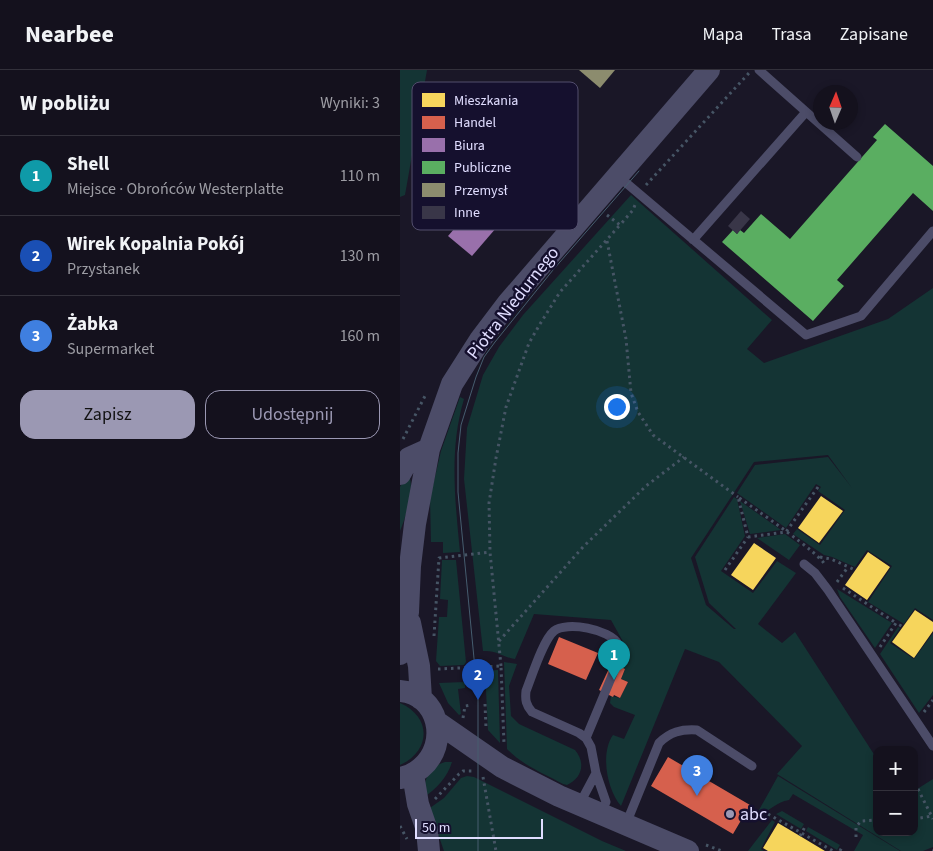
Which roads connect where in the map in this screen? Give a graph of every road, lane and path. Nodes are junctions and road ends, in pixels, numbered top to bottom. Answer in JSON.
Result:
{"nodes":[{"id":1,"x":709,"y":70,"type":"edge"},
{"id":2,"x":752,"y":70,"type":"edge"},
{"id":3,"x":759,"y":70,"type":"edge"},
{"id":4,"x":806,"y":112,"type":"junction"},
{"id":5,"x":858,"y":157,"type":"dead end"},
{"id":6,"x":618,"y":176,"type":"junction"},
{"id":7,"x":638,"y":194,"type":"junction"},
{"id":8,"x":603,"y":212,"type":"dead end"},
{"id":9,"x":578,"y":222,"type":"edge"},
{"id":10,"x":620,"y":225,"type":"junction"},
{"id":11,"x":571,"y":230,"type":"edge"},
{"id":12,"x":933,"y":231,"type":"edge"},
{"id":13,"x":693,"y":240,"type":"junction"},
{"id":14,"x":606,"y":241,"type":"junction"},
{"id":15,"x":429,"y":448,"type":"junction"},
{"id":16,"x":684,"y":457,"type":"junction"},
{"id":17,"x":400,"y":474,"type":"edge"},
{"id":18,"x":818,"y":488,"type":"dead end"},
{"id":19,"x":738,"y":497,"type":"junction"},
{"id":20,"x":786,"y":532,"type":"junction"},
{"id":21,"x":748,"y":537,"type":"junction"},
{"id":22,"x":490,"y":552,"type":"junction"},
{"id":23,"x":820,"y":557,"type":"dead end"},
{"id":24,"x":804,"y":564,"type":"dead end"},
{"id":25,"x":848,"y":567,"type":"junction"},
{"id":26,"x":725,"y":570,"type":"dead end"},
{"id":27,"x":855,"y":570,"type":"dead end"},
{"id":28,"x":408,"y":612,"type":"junction"},
{"id":29,"x":896,"y":623,"type":"junction"},
{"id":30,"x":903,"y":627,"type":"dead end"},
{"id":31,"x":499,"y":641,"type":"junction"},
{"id":32,"x":434,"y":643,"type":"dead end"},
{"id":33,"x":875,"y":653,"type":"dead end"},
{"id":34,"x":400,"y":654,"type":"edge"},
{"id":35,"x":501,"y":666,"type":"junction"},
{"id":36,"x":432,"y":669,"type":"dead end"},
{"id":37,"x":400,"y":691,"type":"edge"},
{"id":38,"x":421,"y":699,"type":"junction"},
{"id":39,"x":933,"y":700,"type":"edge"},
{"id":40,"x":485,"y":704,"type":"dead end"},
{"id":41,"x":472,"y":706,"type":"dead end"},
{"id":42,"x":919,"y":718,"type":"dead end"},
{"id":43,"x":462,"y":721,"type":"dead end"},
{"id":44,"x":437,"y":722,"type":"junction"},
{"id":45,"x":486,"y":728,"type":"dead end"},
{"id":46,"x":586,"y":738,"type":"junction"},
{"id":47,"x":933,"y":746,"type":"edge"},
{"id":48,"x":436,"y":749,"type":"junction"},
{"id":49,"x":461,"y":766,"type":"dead end"},
{"id":50,"x":752,"y":766,"type":"dead end"},
{"id":51,"x":495,"y":768,"type":"junction"},
{"id":52,"x":463,"y":771,"type":"junction"},
{"id":53,"x":596,"y":773,"type":"junction"},
{"id":54,"x":407,"y":776,"type":"edge"},
{"id":55,"x":918,"y":789,"type":"dead end"},
{"id":56,"x":410,"y":805,"type":"edge"},
{"id":57,"x":579,"y":805,"type":"junction"},
{"id":58,"x":600,"y":814,"type":"junction"},
{"id":59,"x":768,"y":814,"type":"dead end"},
{"id":60,"x":932,"y":817,"type":"edge"},
{"id":61,"x":918,"y":819,"type":"edge"},
{"id":62,"x":873,"y":820,"type":"edge"},
{"id":63,"x":626,"y":825,"type":"junction"},
{"id":64,"x":806,"y":825,"type":"dead end"},
{"id":65,"x":801,"y":835,"type":"junction"},
{"id":66,"x":856,"y":837,"type":"dead end"},
{"id":67,"x":842,"y":847,"type":"dead end"},
{"id":68,"x":429,"y":851,"type":"edge"},
{"id":69,"x":496,"y":851,"type":"edge"},
{"id":70,"x":688,"y":851,"type":"edge"},
{"id":71,"x":833,"y":851,"type":"edge"},
{"id":72,"x":840,"y":851,"type":"edge"}],
"edges":[{"from":1,"to":6,"type":"street","name":"Piotra Niedurnego"},
{"from":2,"to":7,"type":"path"},
{"from":3,"to":4,"type":"lane"},
{"from":4,"to":5,"type":"lane"},
{"from":4,"to":13,"type":"lane"},
{"from":6,"to":7,"type":"lane"},
{"from":6,"to":9,"type":"street","name":"Piotra Niedurnego"},
{"from":7,"to":10,"type":"path"},
{"from":7,"to":13,"type":"lane"},
{"from":8,"to":10,"type":"path"},
{"from":10,"to":14,"type":"path"},
{"from":11,"to":15,"type":"street","name":"Piotra Niedurnego"},
{"from":12,"to":13,"type":"lane"},
{"from":14,"to":16,"type":"path"},
{"from":14,"to":22,"type":"path"},
{"from":15,"to":17,"type":"street"},
{"from":15,"to":28,"type":"street","name":"Piotra Niedurnego"},
{"from":16,"to":19,"type":"path"},
{"from":16,"to":31,"type":"path"},
{"from":18,"to":20,"type":"path"},
{"from":19,"to":20,"type":"path"},
{"from":19,"to":21,"type":"path"},
{"from":20,"to":21,"type":"path"},
{"from":21,"to":26,"type":"path"},
{"from":22,"to":31,"type":"path"},
{"from":22,"to":32,"type":"path"},
{"from":23,"to":25,"type":"path"},
{"from":24,"to":47,"type":"lane"},
{"from":25,"to":27,"type":"path"},
{"from":25,"to":29,"type":"path"},
{"from":28,"to":34,"type":"street","name":"Piotra Niedurnego"},
{"from":28,"to":38,"type":"street","name":"Piotra Niedurnego"},
{"from":29,"to":30,"type":"path"},
{"from":29,"to":33,"type":"path"},
{"from":31,"to":35,"type":"path"},
{"from":35,"to":36,"type":"path"},
{"from":35,"to":51,"type":"path"},
{"from":37,"to":38,"type":"street"},
{"from":38,"to":44,"type":"street"},
{"from":39,"to":42,"type":"path"},
{"from":40,"to":45,"type":"path"},
{"from":41,"to":43,"type":"path"},
{"from":44,"to":48,"type":"street"},
{"from":44,"to":51,"type":"street"},
{"from":46,"to":46,"type":"lane"},
{"from":46,"to":53,"type":"lane"},
{"from":48,"to":51,"type":"street"},
{"from":48,"to":54,"type":"street"},
{"from":49,"to":52,"type":"path"},
{"from":50,"to":63,"type":"lane"},
{"from":51,"to":52,"type":"path"},
{"from":51,"to":57,"type":"street"},
{"from":51,"to":69,"type":"path"},
{"from":52,"to":56,"type":"path"},
{"from":53,"to":57,"type":"lane"},
{"from":53,"to":58,"type":"lane"},
{"from":54,"to":56,"type":"street"},
{"from":55,"to":60,"type":"path"},
{"from":56,"to":68,"type":"street"},
{"from":57,"to":58,"type":"street"},
{"from":58,"to":63,"type":"street"},
{"from":59,"to":65,"type":"path"},
{"from":60,"to":61,"type":"path"},
{"from":62,"to":66,"type":"path"},
{"from":63,"to":70,"type":"street"},
{"from":64,"to":65,"type":"path"},
{"from":65,"to":71,"type":"path"},
{"from":67,"to":72,"type":"path"}]}
